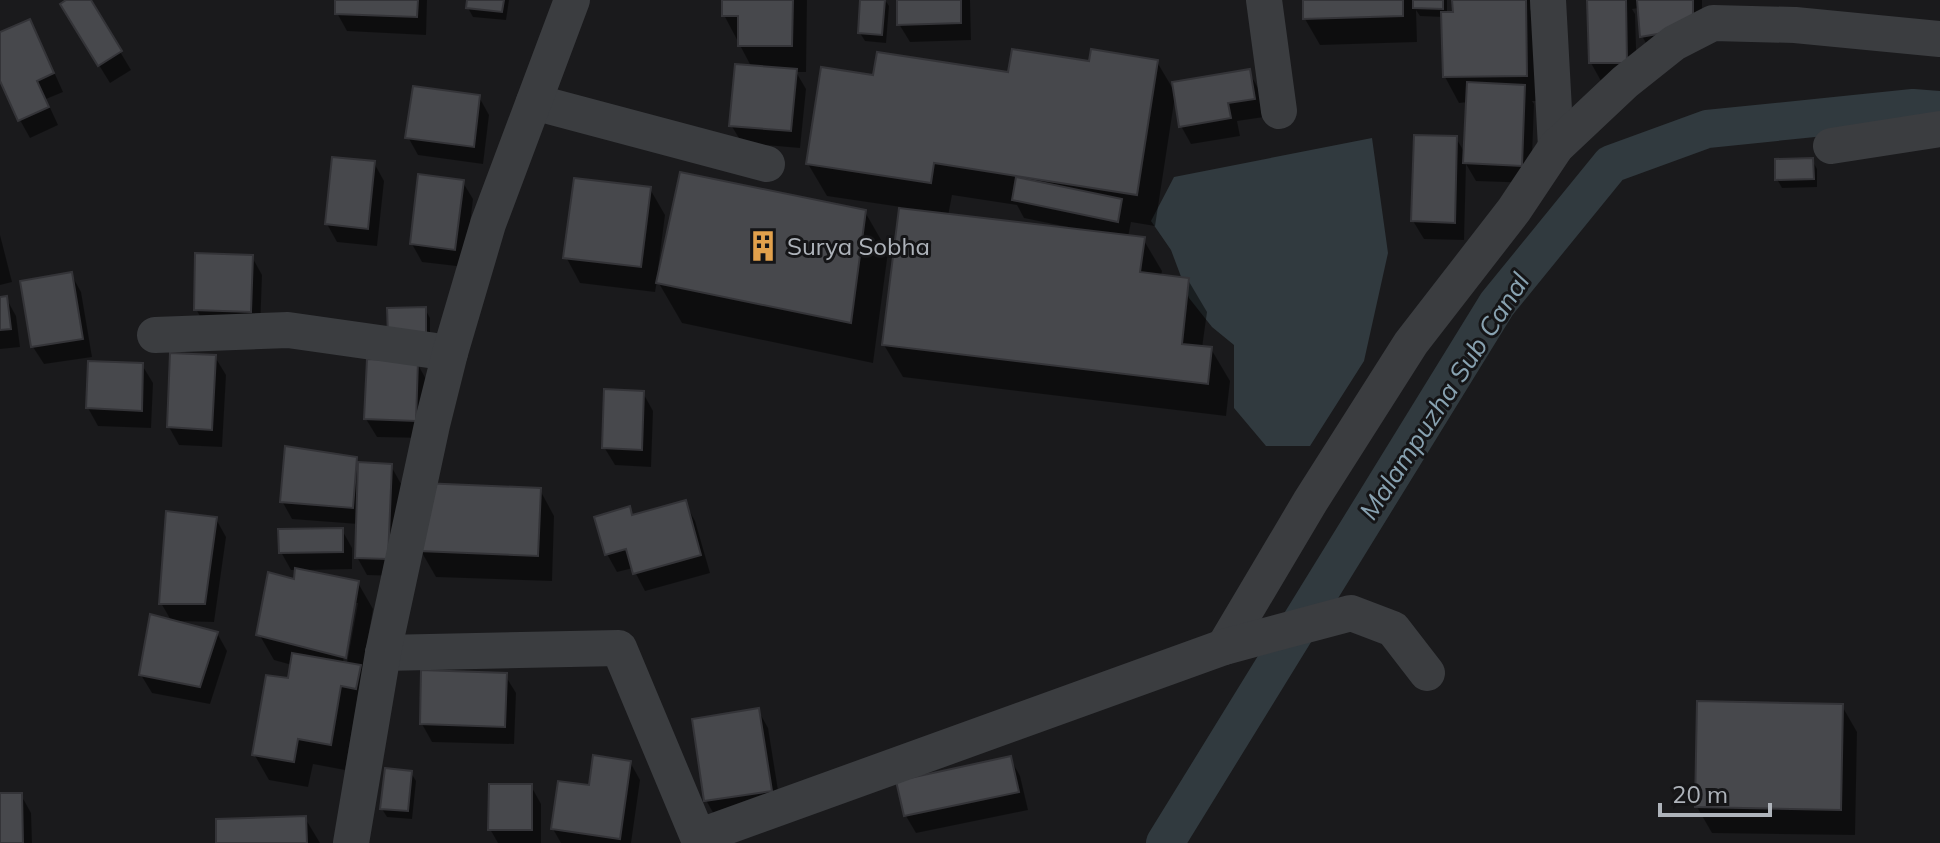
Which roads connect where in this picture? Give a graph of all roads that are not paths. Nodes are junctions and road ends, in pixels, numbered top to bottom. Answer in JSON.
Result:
{"nodes":[{"id":1,"x":572,"y":0,"type":"edge"},
{"id":2,"x":1264,"y":0,"type":"edge"},
{"id":3,"x":1548,"y":0,"type":"edge"},
{"id":4,"x":1714,"y":12,"type":"edge"},
{"id":5,"x":1940,"y":39,"type":"edge"},
{"id":6,"x":534,"y":102,"type":"junction"},
{"id":7,"x":1279,"y":111,"type":"dead end"},
{"id":8,"x":1940,"y":129,"type":"edge"},
{"id":9,"x":1831,"y":146,"type":"dead end"},
{"id":10,"x":1556,"y":147,"type":"junction"},
{"id":11,"x":767,"y":164,"type":"dead end"},
{"id":12,"x":155,"y":335,"type":"dead end"},
{"id":13,"x":450,"y":353,"type":"junction"},
{"id":14,"x":1224,"y":647,"type":"junction"},
{"id":15,"x":383,"y":653,"type":"junction"},
{"id":16,"x":1427,"y":673,"type":"dead end"},
{"id":17,"x":699,"y":840,"type":"edge"},
{"id":18,"x":351,"y":843,"type":"edge"}],
"edges":[{"from":1,"to":6,"type":"street"},
{"from":2,"to":7,"type":"street"},
{"from":3,"to":10,"type":"street"},
{"from":4,"to":5,"type":"street"},
{"from":4,"to":10,"type":"street"},
{"from":6,"to":11,"type":"street"},
{"from":6,"to":13,"type":"street"},
{"from":8,"to":9,"type":"street"},
{"from":10,"to":14,"type":"street"},
{"from":12,"to":13,"type":"street"},
{"from":13,"to":15,"type":"street"},
{"from":14,"to":16,"type":"street"},
{"from":14,"to":17,"type":"street"},
{"from":15,"to":17,"type":"street"},
{"from":15,"to":18,"type":"street"}]}
